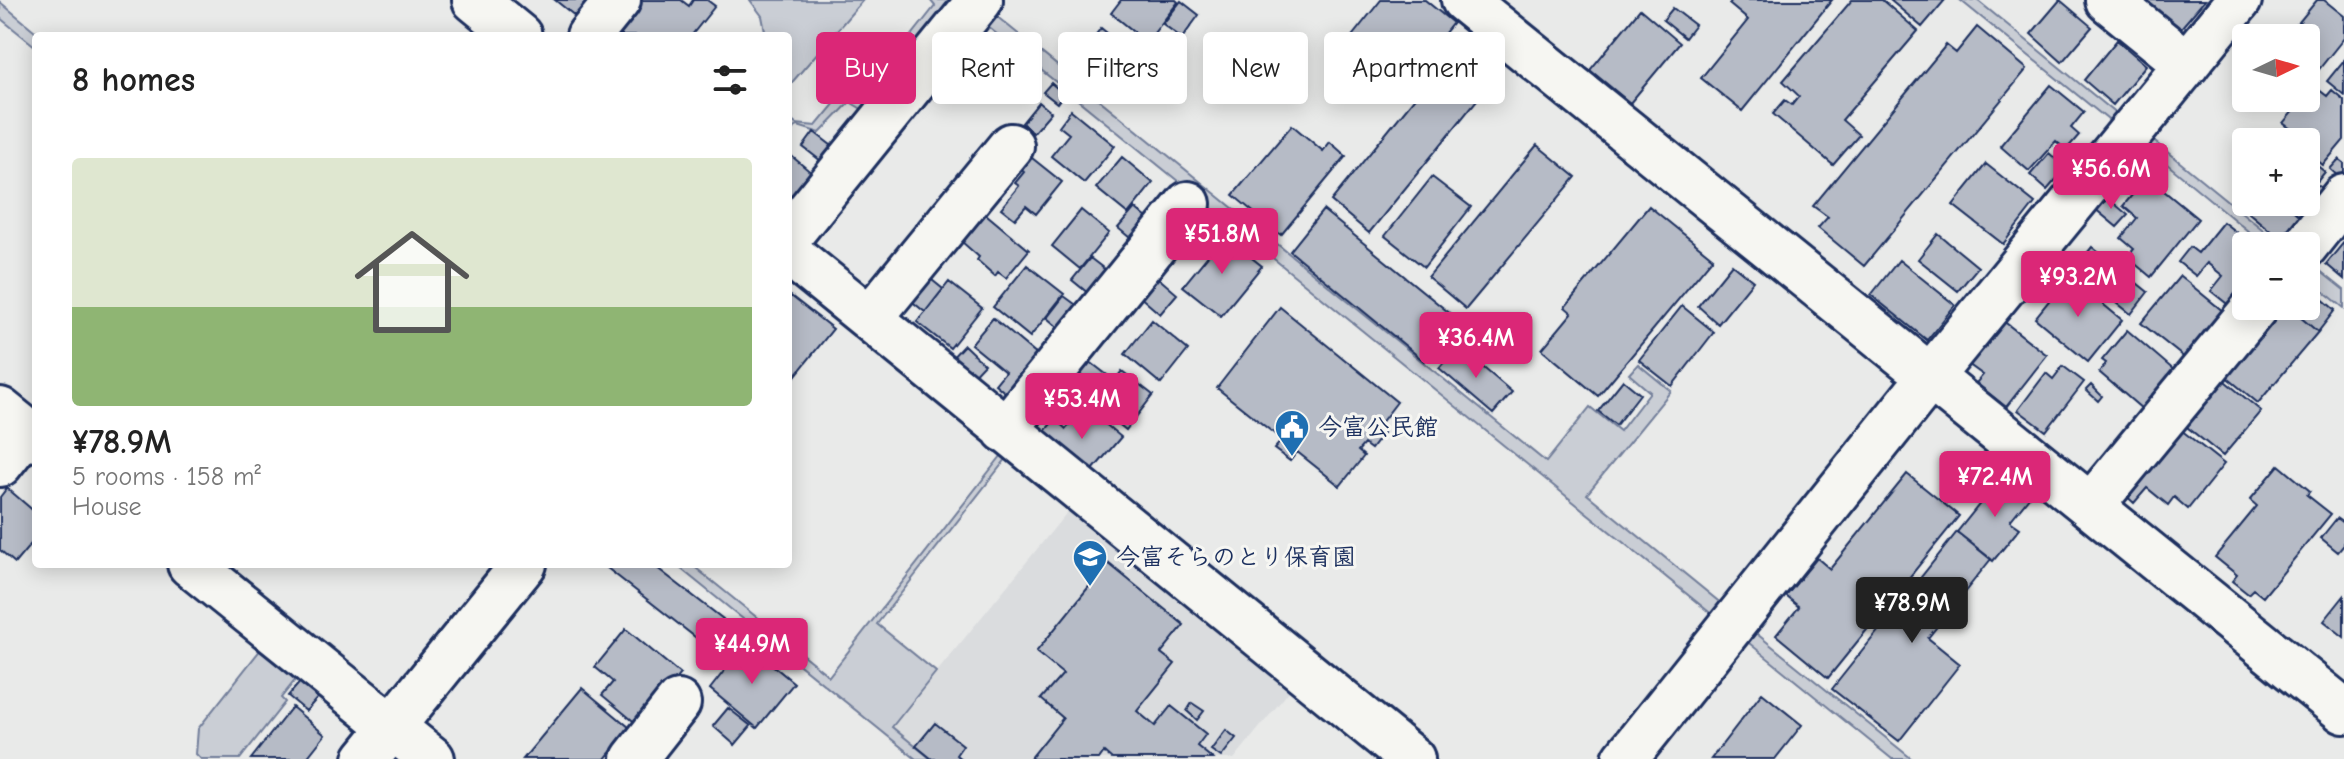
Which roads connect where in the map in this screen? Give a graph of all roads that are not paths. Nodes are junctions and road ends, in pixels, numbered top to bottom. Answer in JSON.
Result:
{"nodes":[{"id":1,"x":475,"y":0,"type":"edge"},
{"id":2,"x":618,"y":0,"type":"edge"},
{"id":3,"x":980,"y":0,"type":"edge"},
{"id":4,"x":1464,"y":0,"type":"edge"},
{"id":5,"x":2108,"y":0,"type":"edge"},
{"id":6,"x":2239,"y":0,"type":"edge"},
{"id":7,"x":514,"y":32,"type":"edge"},
{"id":8,"x":592,"y":32,"type":"edge"},
{"id":9,"x":2187,"y":64,"type":"junction"},
{"id":10,"x":1011,"y":146,"type":"dead end"},
{"id":11,"x":2344,"y":197,"type":"edge"},
{"id":12,"x":1188,"y":204,"type":"dead end"},
{"id":13,"x":792,"y":232,"type":"edge"},
{"id":14,"x":2316,"y":232,"type":"edge"},
{"id":15,"x":792,"y":255,"type":"edge"},
{"id":16,"x":870,"y":318,"type":"junction"},
{"id":17,"x":2244,"y":320,"type":"edge"},
{"id":18,"x":1930,"y":377,"type":"junction"},
{"id":19,"x":1005,"y":430,"type":"junction"},
{"id":20,"x":2091,"y":506,"type":"junction"},
{"id":21,"x":194,"y":568,"type":"edge"},
{"id":22,"x":521,"y":568,"type":"edge"},
{"id":23,"x":678,"y":703,"type":"dead end"},
{"id":24,"x":2344,"y":711,"type":"edge"},
{"id":25,"x":379,"y":743,"type":"edge"},
{"id":26,"x":432,"y":759,"type":"edge"},
{"id":27,"x":634,"y":759,"type":"edge"},
{"id":28,"x":1412,"y":759,"type":"edge"},
{"id":29,"x":1625,"y":759,"type":"edge"}],
"edges":[{"from":1,"to":7,"type":"street"},
{"from":2,"to":8,"type":"street"},
{"from":3,"to":13,"type":"street"},
{"from":4,"to":18,"type":"street"},
{"from":5,"to":9,"type":"street"},
{"from":6,"to":9,"type":"street"},
{"from":9,"to":18,"type":"street"},
{"from":10,"to":16,"type":"street"},
{"from":11,"to":14,"type":"street"},
{"from":12,"to":19,"type":"street"},
{"from":15,"to":16,"type":"street"},
{"from":16,"to":19,"type":"street"},
{"from":17,"to":20,"type":"street"},
{"from":18,"to":20,"type":"street"},
{"from":18,"to":29,"type":"street"},
{"from":19,"to":28,"type":"street"},
{"from":20,"to":24,"type":"street"},
{"from":21,"to":25,"type":"street"},
{"from":22,"to":25,"type":"street"},
{"from":23,"to":27,"type":"street"},
{"from":25,"to":26,"type":"street"}]}
